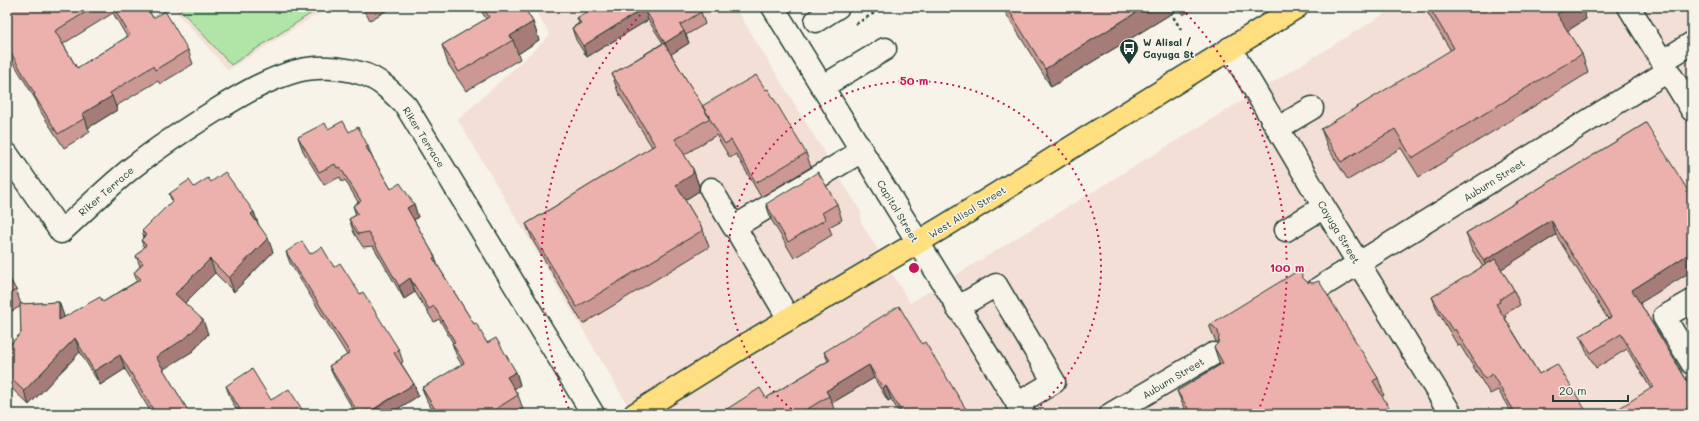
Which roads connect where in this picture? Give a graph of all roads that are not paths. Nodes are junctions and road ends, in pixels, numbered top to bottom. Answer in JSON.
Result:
{"nodes":[{"id":1,"x":772,"y":7,"type":"edge"},
{"id":2,"x":838,"y":7,"type":"edge"},
{"id":3,"x":1297,"y":7,"type":"edge"},
{"id":4,"x":1629,"y":7,"type":"edge"},
{"id":5,"x":816,"y":21,"type":"dead end"},
{"id":6,"x":1692,"y":43,"type":"edge"},
{"id":7,"x":1230,"y":48,"type":"junction"},
{"id":8,"x":884,"y":49,"type":"dead end"},
{"id":9,"x":1666,"y":66,"type":"junction"},
{"id":10,"x":822,"y":87,"type":"junction"},
{"id":11,"x":1312,"y":108,"type":"dead end"},
{"id":12,"x":1692,"y":110,"type":"edge"},
{"id":13,"x":1284,"y":125,"type":"junction"},
{"id":14,"x":862,"y":151,"type":"junction"},
{"id":15,"x":7,"y":154,"type":"edge"},
{"id":16,"x":711,"y":189,"type":"dead end"},
{"id":17,"x":1324,"y":207,"type":"junction"},
{"id":18,"x":1286,"y":230,"type":"dead end"},
{"id":19,"x":740,"y":236,"type":"dead end"},
{"id":20,"x":917,"y":242,"type":"junction"},
{"id":21,"x":1358,"y":264,"type":"junction"},
{"id":22,"x":1319,"y":288,"type":"edge"},
{"id":23,"x":1692,"y":301,"type":"edge"},
{"id":24,"x":957,"y":308,"type":"junction"},
{"id":25,"x":789,"y":319,"type":"junction"},
{"id":26,"x":1214,"y":354,"type":"edge"},
{"id":27,"x":1692,"y":363,"type":"edge"},
{"id":28,"x":1020,"y":409,"type":"edge"},
{"id":29,"x":593,"y":414,"type":"edge"},
{"id":30,"x":636,"y":414,"type":"edge"},
{"id":31,"x":1112,"y":414,"type":"edge"},
{"id":32,"x":1451,"y":414,"type":"edge"}],
"edges":[{"from":1,"to":10,"type":"street","name":"Capitol Street"},
{"from":2,"to":5,"type":"street"},
{"from":3,"to":7,"type":"main road","name":"West Alisal Street"},
{"from":4,"to":9,"type":"street"},
{"from":6,"to":9,"type":"street","name":"Auburn Street"},
{"from":7,"to":13,"type":"street","name":"Cayuga Street"},
{"from":7,"to":20,"type":"main road","name":"West Alisal Street"},
{"from":8,"to":10,"type":"street"},
{"from":9,"to":12,"type":"street"},
{"from":9,"to":21,"type":"street","name":"Auburn Street"},
{"from":10,"to":14,"type":"street","name":"Capitol Street"},
{"from":11,"to":13,"type":"street"},
{"from":13,"to":17,"type":"street","name":"Cayuga Street"},
{"from":14,"to":16,"type":"street"},
{"from":14,"to":20,"type":"street","name":"Capitol Street"},
{"from":15,"to":29,"type":"street","name":"Riker Terrace"},
{"from":17,"to":18,"type":"street"},
{"from":17,"to":21,"type":"street","name":"Cayuga Street"},
{"from":19,"to":25,"type":"street"},
{"from":20,"to":24,"type":"street","name":"Capitol Street"},
{"from":20,"to":25,"type":"main road","name":"West Alisal Street"},
{"from":21,"to":22,"type":"street","name":"Auburn Street"},
{"from":21,"to":32,"type":"street","name":"Cayuga Street"},
{"from":23,"to":27,"type":"street"},
{"from":24,"to":28,"type":"street","name":"Capitol Street"},
{"from":24,"to":28,"type":"street"},
{"from":25,"to":30,"type":"main road","name":"West Alisal Street"},
{"from":26,"to":31,"type":"street","name":"Auburn Street"}]}
